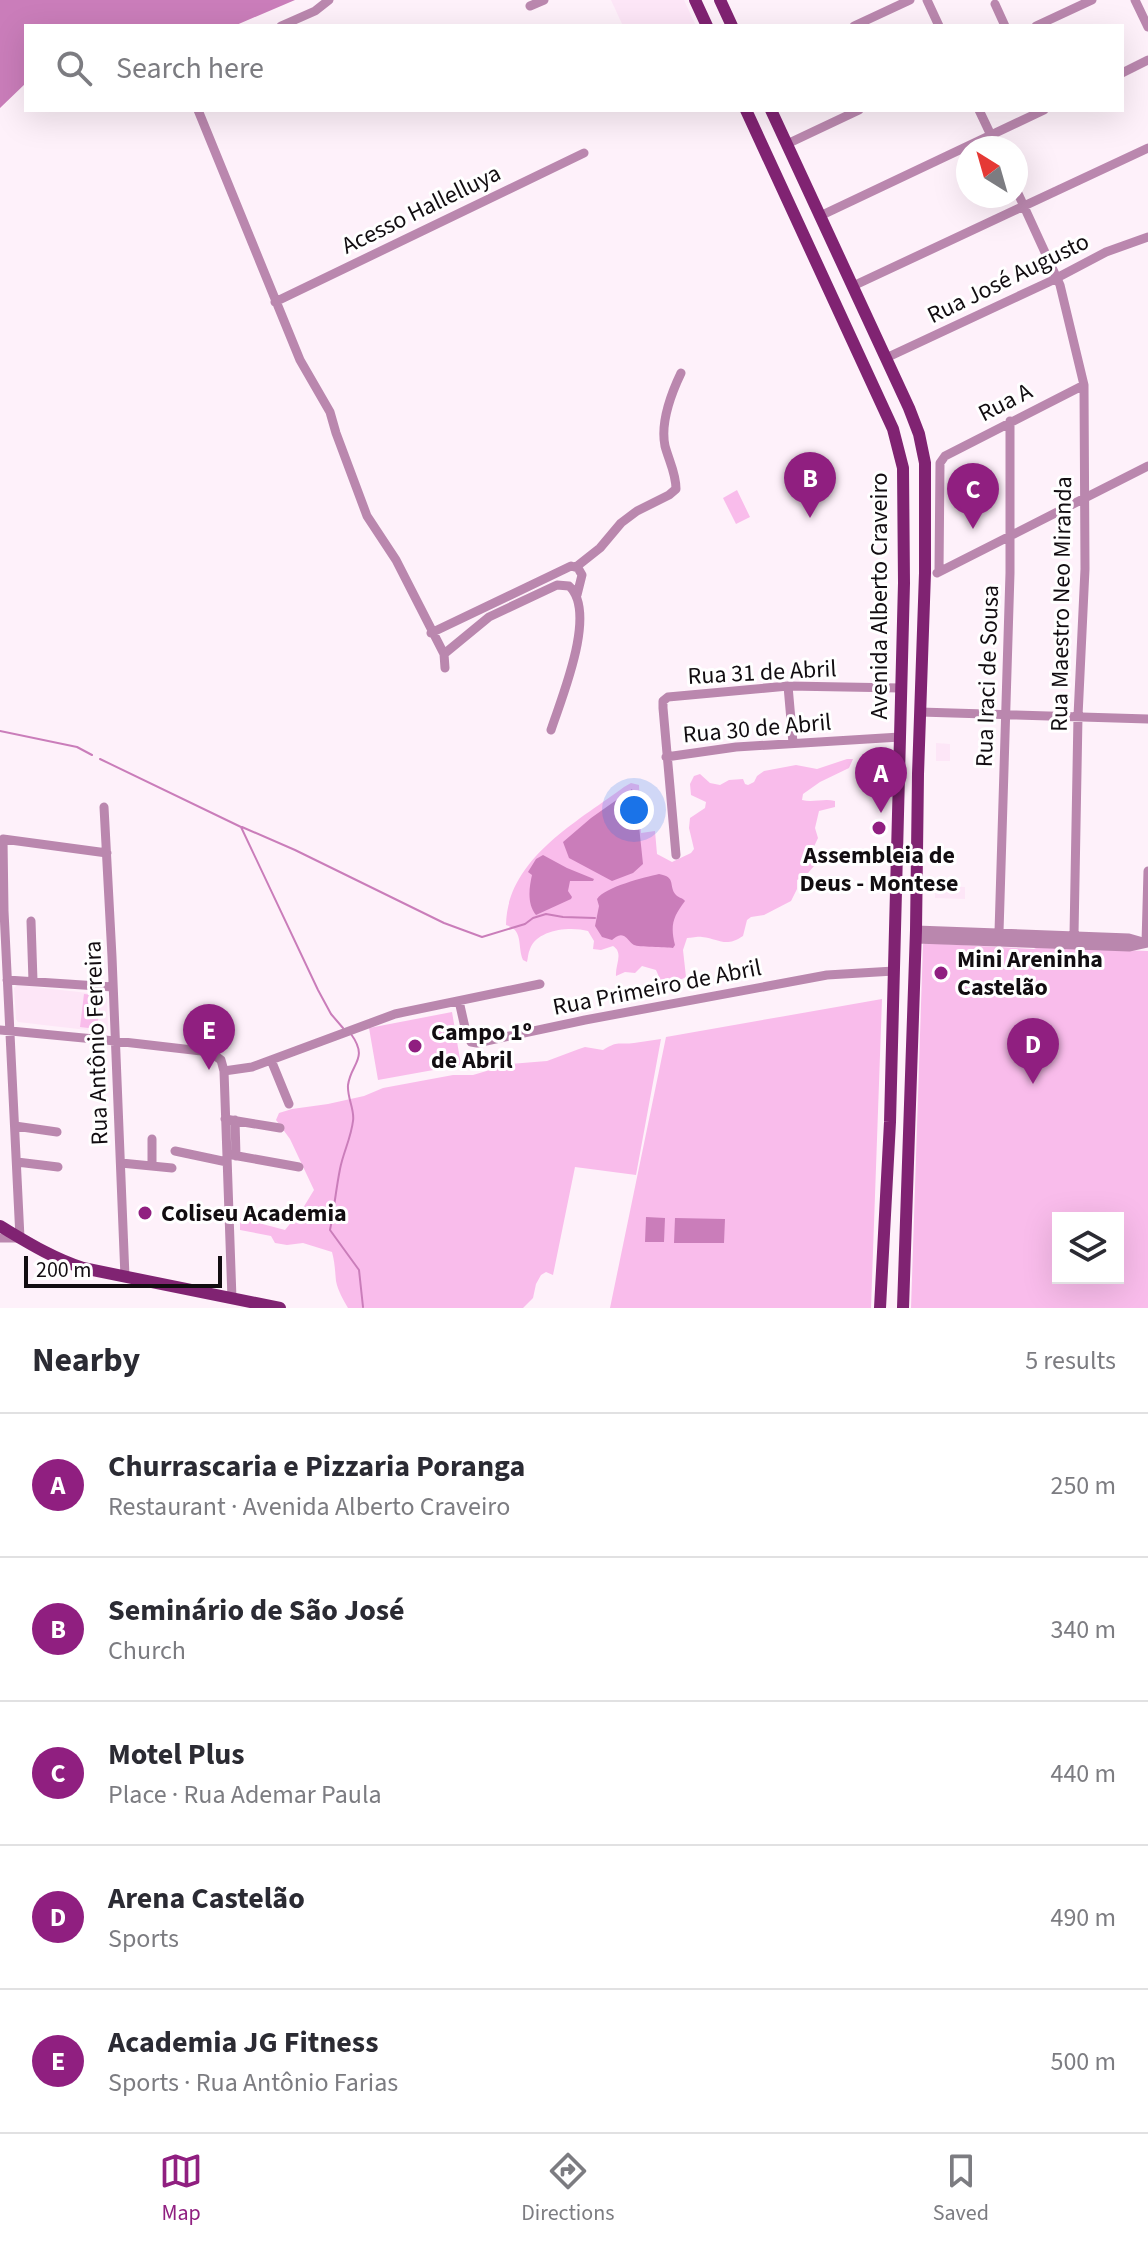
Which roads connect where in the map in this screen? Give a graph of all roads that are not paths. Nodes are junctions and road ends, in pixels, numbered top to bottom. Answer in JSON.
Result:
{"nodes":[{"id":1,"x":329,"y":0,"type":"edge"},
{"id":2,"x":544,"y":0,"type":"edge"},
{"id":3,"x":695,"y":0,"type":"edge"},
{"id":4,"x":721,"y":0,"type":"edge"},
{"id":5,"x":910,"y":0,"type":"edge"},
{"id":6,"x":927,"y":0,"type":"edge"},
{"id":7,"x":1092,"y":0,"type":"edge"},
{"id":8,"x":1135,"y":0,"type":"edge"},
{"id":9,"x":995,"y":4,"type":"dead end"},
{"id":10,"x":530,"y":6,"type":"dead end"},
{"id":11,"x":286,"y":24,"type":"edge"},
{"id":12,"x":706,"y":24,"type":"edge"},
{"id":13,"x":731,"y":24,"type":"edge"},
{"id":14,"x":858,"y":24,"type":"edge"},
{"id":15,"x":938,"y":24,"type":"edge"},
{"id":16,"x":1004,"y":24,"type":"edge"},
{"id":17,"x":1040,"y":24,"type":"edge"},
{"id":18,"x":1148,"y":27,"type":"edge"},
{"id":19,"x":1148,"y":60,"type":"edge"},
{"id":20,"x":1124,"y":72,"type":"edge"},
{"id":21,"x":199,"y":112,"type":"edge"},
{"id":22,"x":747,"y":112,"type":"edge"},
{"id":23,"x":772,"y":112,"type":"edge"},
{"id":24,"x":855,"y":112,"type":"edge"},
{"id":25,"x":980,"y":112,"type":"edge"},
{"id":26,"x":1040,"y":112,"type":"edge"},
{"id":27,"x":991,"y":136,"type":"joint"},
{"id":28,"x":787,"y":144,"type":"junction"},
{"id":29,"x":1148,"y":148,"type":"edge"},
{"id":30,"x":956,"y":152,"type":"edge"},
{"id":31,"x":584,"y":153,"type":"dead end"},
{"id":32,"x":1028,"y":205,"type":"edge"},
{"id":33,"x":1022,"y":208,"type":"edge"},
{"id":34,"x":1024,"y":208,"type":"edge"},
{"id":35,"x":820,"y":216,"type":"junction"},
{"id":36,"x":1148,"y":237,"type":"edge"},
{"id":37,"x":1057,"y":278,"type":"junction"},
{"id":38,"x":853,"y":286,"type":"junction"},
{"id":39,"x":275,"y":302,"type":"junction"},
{"id":40,"x":886,"y":358,"type":"junction"},
{"id":41,"x":681,"y":373,"type":"dead end"},
{"id":42,"x":1084,"y":385,"type":"junction"},
{"id":43,"x":1010,"y":421,"type":"junction"},
{"id":44,"x":1148,"y":466,"type":"edge"},
{"id":45,"x":1085,"y":498,"type":"junction"},
{"id":46,"x":1011,"y":537,"type":"junction"},
{"id":47,"x":576,"y":567,"type":"junction"},
{"id":48,"x":939,"y":572,"type":"junction"},
{"id":49,"x":904,"y":573,"type":"junction"},
{"id":50,"x":925,"y":573,"type":"junction"},
{"id":51,"x":577,"y":595,"type":"junction"},
{"id":52,"x":431,"y":633,"type":"junction"},
{"id":53,"x":444,"y":654,"type":"junction"},
{"id":54,"x":445,"y":668,"type":"dead end"},
{"id":55,"x":788,"y":686,"type":"junction"},
{"id":56,"x":901,"y":688,"type":"junction"},
{"id":57,"x":920,"y":712,"type":"junction"},
{"id":58,"x":1005,"y":715,"type":"junction"},
{"id":59,"x":1078,"y":716,"type":"junction"},
{"id":60,"x":1148,"y":719,"type":"edge"},
{"id":61,"x":551,"y":730,"type":"dead end"},
{"id":62,"x":900,"y":737,"type":"junction"},
{"id":63,"x":793,"y":743,"type":"junction"},
{"id":64,"x":666,"y":757,"type":"junction"},
{"id":65,"x":104,"y":807,"type":"dead end"},
{"id":66,"x":107,"y":853,"type":"junction"},
{"id":67,"x":676,"y":855,"type":"dead end"},
{"id":68,"x":1148,"y":871,"type":"edge"},
{"id":69,"x":31,"y":921,"type":"dead end"},
{"id":70,"x":999,"y":932,"type":"junction"},
{"id":71,"x":916,"y":934,"type":"junction"},
{"id":72,"x":1074,"y":935,"type":"junction"},
{"id":73,"x":1147,"y":943,"type":"edge"},
{"id":74,"x":894,"y":971,"type":"junction"},
{"id":75,"x":7,"y":980,"type":"junction"},
{"id":76,"x":33,"y":981,"type":"junction"},
{"id":77,"x":540,"y":984,"type":"dead end"},
{"id":78,"x":113,"y":987,"type":"junction"},
{"id":79,"x":459,"y":1001,"type":"junction"},
{"id":80,"x":5,"y":1030,"type":"edge"},
{"id":81,"x":115,"y":1041,"type":"junction"},
{"id":82,"x":271,"y":1060,"type":"junction"},
{"id":83,"x":224,"y":1071,"type":"junction"},
{"id":84,"x":289,"y":1104,"type":"dead end"},
{"id":85,"x":230,"y":1119,"type":"junction"},
{"id":86,"x":15,"y":1126,"type":"junction"},
{"id":87,"x":280,"y":1128,"type":"dead end"},
{"id":88,"x":57,"y":1132,"type":"dead end"},
{"id":89,"x":152,"y":1139,"type":"dead end"},
{"id":90,"x":175,"y":1151,"type":"dead end"},
{"id":91,"x":230,"y":1157,"type":"junction"},
{"id":92,"x":17,"y":1162,"type":"junction"},
{"id":93,"x":121,"y":1163,"type":"junction"},
{"id":94,"x":152,"y":1165,"type":"junction"},
{"id":95,"x":58,"y":1167,"type":"dead end"},
{"id":96,"x":299,"y":1167,"type":"dead end"},
{"id":97,"x":172,"y":1168,"type":"dead end"},
{"id":98,"x":0,"y":1234,"type":"edge"},
{"id":99,"x":20,"y":1243,"type":"junction"},
{"id":100,"x":125,"y":1277,"type":"junction"},
{"id":101,"x":237,"y":1303,"type":"edge"},
{"id":102,"x":279,"y":1308,"type":"edge"},
{"id":103,"x":880,"y":1308,"type":"edge"},
{"id":104,"x":903,"y":1308,"type":"edge"}],
"edges":[{"from":1,"to":11,"type":"street"},
{"from":2,"to":10,"type":"street"},
{"from":3,"to":12,"type":"main road"},
{"from":4,"to":13,"type":"main road"},
{"from":5,"to":14,"type":"street"},
{"from":6,"to":15,"type":"street"},
{"from":7,"to":17,"type":"street"},
{"from":8,"to":18,"type":"street"},
{"from":9,"to":16,"type":"street"},
{"from":19,"to":20,"type":"street"},
{"from":21,"to":39,"type":"street"},
{"from":22,"to":49,"type":"main road","name":"Avenida Alberto Craveiro"},
{"from":23,"to":28,"type":"main road","name":"Avenida Alberto Craveiro"},
{"from":24,"to":28,"type":"street"},
{"from":25,"to":27,"type":"street"},
{"from":26,"to":27,"type":"street"},
{"from":28,"to":35,"type":"main road","name":"Avenida Alberto Craveiro"},
{"from":29,"to":32,"type":"street"},
{"from":30,"to":35,"type":"street"},
{"from":31,"to":39,"type":"street","name":"Acesso Hallelluya"},
{"from":33,"to":38,"type":"street"},
{"from":34,"to":37,"type":"street","name":"Rua Maestro Neo Miranda"},
{"from":35,"to":38,"type":"main road","name":"Avenida Alberto Craveiro"},
{"from":36,"to":37,"type":"street","name":"Rua José Augusto"},
{"from":37,"to":40,"type":"street","name":"Rua José Augusto"},
{"from":37,"to":42,"type":"street","name":"Rua Maestro Neo Miranda"},
{"from":38,"to":40,"type":"main road","name":"Avenida Alberto Craveiro"},
{"from":39,"to":52,"type":"street"},
{"from":40,"to":50,"type":"main road","name":"Avenida Alberto Craveiro"},
{"from":41,"to":47,"type":"street"},
{"from":42,"to":43,"type":"street","name":"Rua A"},
{"from":42,"to":45,"type":"street","name":"Rua Maestro Neo Miranda"},
{"from":43,"to":46,"type":"street","name":"Rua Iraci de Sousa"},
{"from":43,"to":48,"type":"street","name":"Rua A"},
{"from":44,"to":45,"type":"street"},
{"from":45,"to":46,"type":"street"},
{"from":45,"to":59,"type":"street","name":"Rua Maestro Neo Miranda"},
{"from":46,"to":48,"type":"street"},
{"from":46,"to":58,"type":"street","name":"Rua Iraci de Sousa"},
{"from":47,"to":51,"type":"street"},
{"from":47,"to":52,"type":"street"},
{"from":48,"to":50,"type":"street"},
{"from":49,"to":50,"type":"main road"},
{"from":49,"to":56,"type":"main road","name":"Avenida Alberto Craveiro"},
{"from":50,"to":57,"type":"main road","name":"Avenida Alberto Craveiro"},
{"from":51,"to":53,"type":"street"},
{"from":51,"to":61,"type":"street"},
{"from":52,"to":53,"type":"street"},
{"from":53,"to":54,"type":"street"},
{"from":55,"to":56,"type":"street","name":"Rua 31 de Abril"},
{"from":55,"to":63,"type":"street"},
{"from":55,"to":64,"type":"street","name":"Rua 31 de Abril"},
{"from":56,"to":62,"type":"main road","name":"Avenida Alberto Craveiro"},
{"from":57,"to":58,"type":"street"},
{"from":57,"to":71,"type":"main road","name":"Avenida Alberto Craveiro"},
{"from":58,"to":59,"type":"street"},
{"from":58,"to":70,"type":"street","name":"Rua Iraci de Sousa"},
{"from":59,"to":60,"type":"street"},
{"from":59,"to":72,"type":"street","name":"Rua Maestro Neo Miranda"},
{"from":62,"to":63,"type":"street","name":"Rua 30 de Abril"},
{"from":62,"to":74,"type":"main road","name":"Avenida Alberto Craveiro"},
{"from":63,"to":64,"type":"street","name":"Rua 30 de Abril"},
{"from":64,"to":67,"type":"street"},
{"from":65,"to":66,"type":"street","name":"Rua Antônio Ferreira"},
{"from":66,"to":75,"type":"street"},
{"from":66,"to":78,"type":"street","name":"Rua Antônio Ferreira"},
{"from":68,"to":73,"type":"street"},
{"from":69,"to":76,"type":"street"},
{"from":70,"to":71,"type":"street"},
{"from":70,"to":72,"type":"street"},
{"from":71,"to":73,"type":"street"},
{"from":71,"to":104,"type":"main road","name":"Avenida Alberto Craveiro"},
{"from":72,"to":73,"type":"street"},
{"from":74,"to":79,"type":"street","name":"Rua Primeiro de Abril"},
{"from":74,"to":103,"type":"main road","name":"Avenida Alberto Craveiro"},
{"from":75,"to":76,"type":"street"},
{"from":75,"to":80,"type":"street"},
{"from":76,"to":78,"type":"street"},
{"from":77,"to":79,"type":"street"},
{"from":78,"to":81,"type":"street","name":"Rua Antônio Ferreira"},
{"from":79,"to":82,"type":"street"},
{"from":80,"to":81,"type":"street"},
{"from":80,"to":86,"type":"street"},
{"from":81,"to":83,"type":"street"},
{"from":81,"to":93,"type":"street","name":"Rua Antônio Ferreira"},
{"from":82,"to":83,"type":"street"},
{"from":82,"to":84,"type":"street"},
{"from":83,"to":85,"type":"street"},
{"from":85,"to":87,"type":"street"},
{"from":85,"to":91,"type":"street"},
{"from":86,"to":88,"type":"street"},
{"from":86,"to":92,"type":"street"},
{"from":89,"to":94,"type":"street"},
{"from":90,"to":91,"type":"street"},
{"from":91,"to":96,"type":"street"},
{"from":91,"to":101,"type":"street"},
{"from":92,"to":95,"type":"street"},
{"from":92,"to":99,"type":"street"},
{"from":93,"to":94,"type":"street"},
{"from":93,"to":100,"type":"street","name":"Rua Antônio Ferreira"},
{"from":94,"to":97,"type":"street"},
{"from":98,"to":99,"type":"main road"},
{"from":99,"to":100,"type":"main road"},
{"from":99,"to":101,"type":"main road"},
{"from":100,"to":101,"type":"main road"},
{"from":101,"to":102,"type":"main road"}]}
